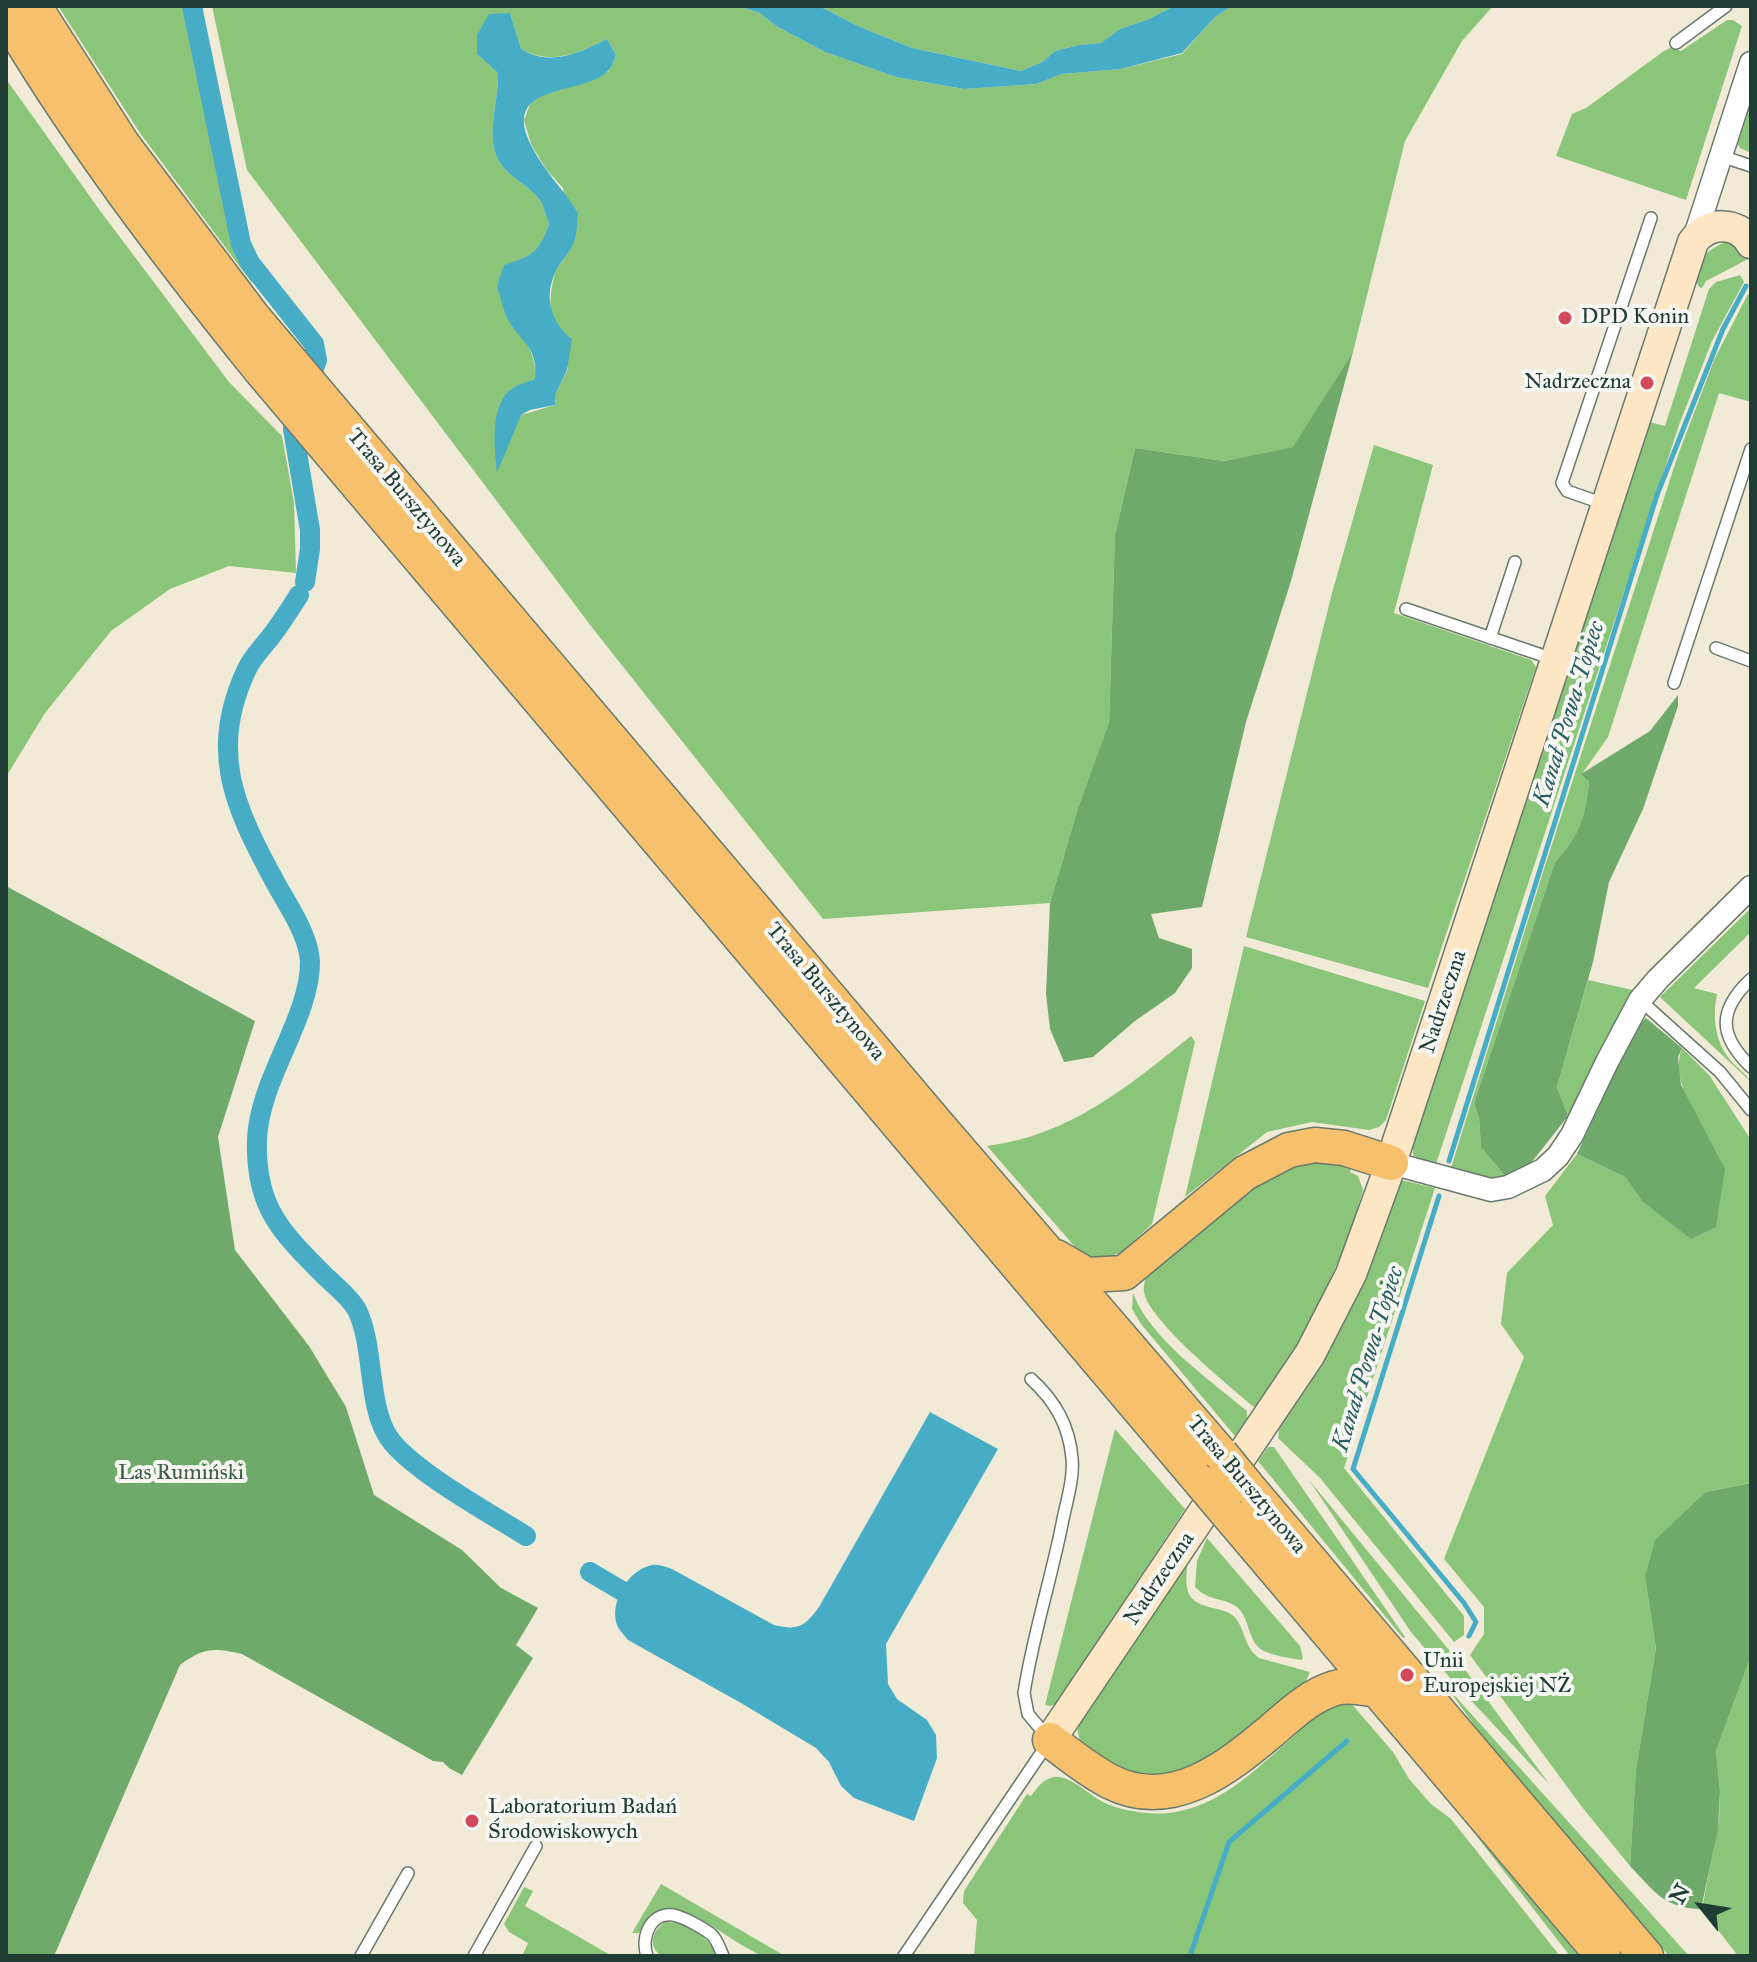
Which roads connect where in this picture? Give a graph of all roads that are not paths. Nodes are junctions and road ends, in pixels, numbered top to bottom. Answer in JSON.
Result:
{"nodes":[{"id":1,"x":34,"y":6,"type":"edge"},
{"id":2,"x":1726,"y":6,"type":"edge"},
{"id":3,"x":6,"y":15,"type":"edge"},
{"id":4,"x":1676,"y":43,"type":"dead end"},
{"id":5,"x":1751,"y":63,"type":"edge"},
{"id":6,"x":1721,"y":156,"type":"junction"},
{"id":7,"x":1751,"y":166,"type":"edge"},
{"id":8,"x":1651,"y":218,"type":"dead end"},
{"id":9,"x":1748,"y":232,"type":"edge"},
{"id":10,"x":1693,"y":242,"type":"junction"},
{"id":11,"x":1751,"y":449,"type":"edge"},
{"id":12,"x":1607,"y":505,"type":"junction"},
{"id":13,"x":1515,"y":562,"type":"dead end"},
{"id":14,"x":1406,"y":609,"type":"dead end"},
{"id":15,"x":1490,"y":638,"type":"junction"},
{"id":16,"x":1716,"y":648,"type":"dead end"},
{"id":17,"x":1556,"y":660,"type":"junction"},
{"id":18,"x":1751,"y":661,"type":"edge"},
{"id":19,"x":1674,"y":683,"type":"dead end"},
{"id":20,"x":1751,"y":887,"type":"edge"},
{"id":21,"x":1751,"y":979,"type":"edge"},
{"id":22,"x":1640,"y":1000,"type":"junction"},
{"id":23,"x":1751,"y":1067,"type":"edge"},
{"id":24,"x":1751,"y":1110,"type":"edge"},
{"id":25,"x":924,"y":1131,"type":"junction"},
{"id":26,"x":1391,"y":1163,"type":"junction"},
{"id":27,"x":1046,"y":1251,"type":"junction"},
{"id":28,"x":1124,"y":1273,"type":"junction"},
{"id":29,"x":1137,"y":1357,"type":"junction"},
{"id":30,"x":1031,"y":1379,"type":"dead end"},
{"id":31,"x":1311,"y":1613,"type":"junction"},
{"id":32,"x":1378,"y":1690,"type":"junction"},
{"id":33,"x":1311,"y":1698,"type":"junction"},
{"id":34,"x":1050,"y":1740,"type":"junction"},
{"id":35,"x":536,"y":1846,"type":"dead end"},
{"id":36,"x":408,"y":1873,"type":"dead end"},
{"id":37,"x":361,"y":1956,"type":"edge"},
{"id":38,"x":474,"y":1956,"type":"edge"},
{"id":39,"x":647,"y":1956,"type":"edge"},
{"id":40,"x":723,"y":1956,"type":"edge"},
{"id":41,"x":904,"y":1956,"type":"edge"},
{"id":42,"x":1603,"y":1956,"type":"edge"},
{"id":43,"x":1646,"y":1956,"type":"edge"}],
"edges":[{"from":1,"to":25,"type":"main road","name":"Trasa Bursztynowa"},
{"from":2,"to":4,"type":"lane"},
{"from":3,"to":25,"type":"main road","name":"Trasa Bursztynowa"},
{"from":5,"to":6,"type":"street","name":"Nadrzeczna"},
{"from":6,"to":7,"type":"lane"},
{"from":6,"to":10,"type":"street","name":"Nadrzeczna"},
{"from":8,"to":12,"type":"lane"},
{"from":9,"to":10,"type":"street"},
{"from":10,"to":12,"type":"street","name":"Nadrzeczna"},
{"from":11,"to":19,"type":"lane"},
{"from":12,"to":17,"type":"street","name":"Nadrzeczna"},
{"from":13,"to":15,"type":"lane"},
{"from":14,"to":15,"type":"lane"},
{"from":15,"to":17,"type":"lane"},
{"from":16,"to":18,"type":"lane"},
{"from":17,"to":26,"type":"street","name":"Nadrzeczna"},
{"from":20,"to":22,"type":"street"},
{"from":21,"to":23,"type":"lane"},
{"from":22,"to":24,"type":"lane"},
{"from":22,"to":26,"type":"street"},
{"from":25,"to":27,"type":"main road","name":"Trasa Bursztynowa"},
{"from":25,"to":31,"type":"main road","name":"Trasa Bursztynowa","bridge":true},
{"from":26,"to":28,"type":"main road"},
{"from":26,"to":34,"type":"street","name":"Nadrzeczna"},
{"from":27,"to":28,"type":"main road"},
{"from":27,"to":29,"type":"main road","name":"Trasa Bursztynowa"},
{"from":28,"to":29,"type":"main road"},
{"from":29,"to":43,"type":"main road","name":"Trasa Bursztynowa","bridge":true},
{"from":30,"to":34,"type":"lane"},
{"from":31,"to":32,"type":"main road","name":"Trasa Bursztynowa"},
{"from":31,"to":33,"type":"main road"},
{"from":32,"to":33,"type":"main road"},
{"from":32,"to":42,"type":"main road","name":"Trasa Bursztynowa"},
{"from":33,"to":34,"type":"main road"},
{"from":34,"to":41,"type":"lane"},
{"from":35,"to":38,"type":"lane"},
{"from":36,"to":37,"type":"lane"},
{"from":39,"to":40,"type":"lane"}]}
